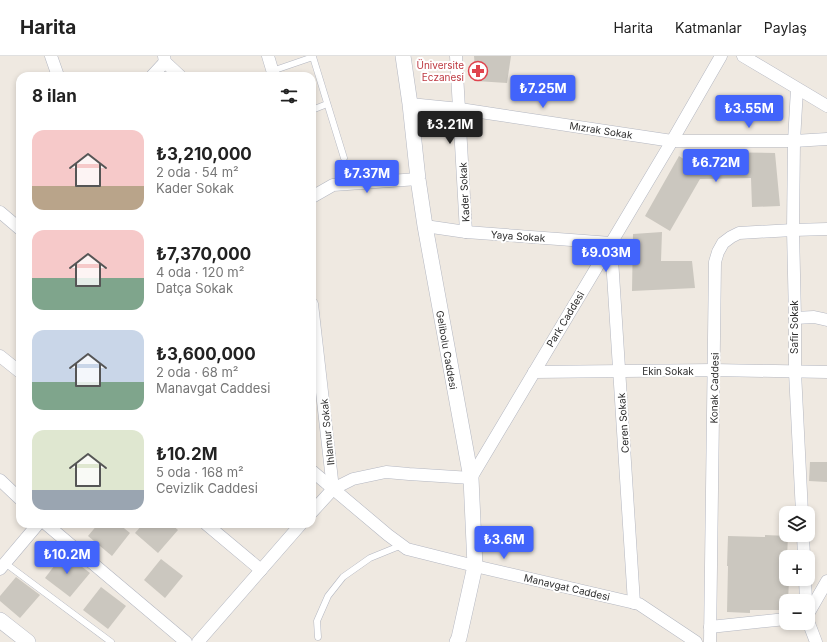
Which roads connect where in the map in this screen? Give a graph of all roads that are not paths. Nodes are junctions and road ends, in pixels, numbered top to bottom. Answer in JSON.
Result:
{"nodes":[{"id":1,"x":51,"y":56,"type":"edge"},
{"id":2,"x":268,"y":56,"type":"edge"},
{"id":3,"x":403,"y":56,"type":"edge"},
{"id":4,"x":456,"y":56,"type":"edge"},
{"id":5,"x":721,"y":56,"type":"edge"},
{"id":6,"x":743,"y":56,"type":"edge"},
{"id":7,"x":164,"y":59,"type":"edge"},
{"id":8,"x":57,"y":72,"type":"edge"},
{"id":9,"x":155,"y":72,"type":"edge"},
{"id":10,"x":176,"y":72,"type":"edge"},
{"id":11,"x":273,"y":72,"type":"edge"},
{"id":12,"x":276,"y":72,"type":"edge"},
{"id":13,"x":797,"y":89,"type":"junction"},
{"id":14,"x":327,"y":104,"type":"junction"},
{"id":15,"x":410,"y":104,"type":"junction"},
{"id":16,"x":827,"y":106,"type":"edge"},
{"id":17,"x":316,"y":108,"type":"edge"},
{"id":18,"x":460,"y":109,"type":"junction"},
{"id":19,"x":827,"y":139,"type":"edge"},
{"id":20,"x":672,"y":141,"type":"junction"},
{"id":21,"x":794,"y":141,"type":"junction"},
{"id":22,"x":344,"y":158,"type":"dead end"},
{"id":23,"x":418,"y":179,"type":"junction"},
{"id":24,"x":316,"y":195,"type":"edge"},
{"id":25,"x":0,"y":212,"type":"edge"},
{"id":26,"x":16,"y":224,"type":"edge"},
{"id":27,"x":425,"y":226,"type":"junction"},
{"id":28,"x":827,"y":229,"type":"edge"},
{"id":29,"x":793,"y":230,"type":"junction"},
{"id":30,"x":466,"y":232,"type":"junction"},
{"id":31,"x":611,"y":243,"type":"junction"},
{"id":32,"x":795,"y":318,"type":"junction"},
{"id":33,"x":827,"y":320,"type":"edge"},
{"id":34,"x":316,"y":339,"type":"edge"},
{"id":35,"x":0,"y":356,"type":"edge"},
{"id":36,"x":16,"y":369,"type":"edge"},
{"id":37,"x":714,"y":370,"type":"junction"},
{"id":38,"x":620,"y":371,"type":"junction"},
{"id":39,"x":534,"y":372,"type":"junction"},
{"id":40,"x":794,"y":372,"type":"junction"},
{"id":41,"x":827,"y":372,"type":"edge"},
{"id":42,"x":316,"y":474,"type":"edge"},
{"id":43,"x":470,"y":478,"type":"junction"},
{"id":44,"x":0,"y":480,"type":"edge"},
{"id":45,"x":333,"y":488,"type":"junction"},
{"id":46,"x":16,"y":495,"type":"edge"},
{"id":47,"x":802,"y":506,"type":"edge"},
{"id":48,"x":316,"y":507,"type":"edge"},
{"id":49,"x":35,"y":528,"type":"edge"},
{"id":50,"x":51,"y":528,"type":"edge"},
{"id":51,"x":211,"y":528,"type":"edge"},
{"id":52,"x":298,"y":528,"type":"edge"},
{"id":53,"x":402,"y":545,"type":"junction"},
{"id":54,"x":3,"y":566,"type":"edge"},
{"id":55,"x":476,"y":566,"type":"junction"},
{"id":56,"x":261,"y":570,"type":"junction"},
{"id":57,"x":827,"y":581,"type":"edge"},
{"id":58,"x":815,"y":602,"type":"edge"},
{"id":59,"x":634,"y":603,"type":"junction"},
{"id":60,"x":0,"y":620,"type":"edge"},
{"id":61,"x":779,"y":620,"type":"edge"},
{"id":62,"x":710,"y":627,"type":"junction"},
{"id":63,"x":811,"y":630,"type":"edge"},
{"id":64,"x":318,"y":636,"type":"dead end"},
{"id":65,"x":28,"y":642,"type":"edge"},
{"id":66,"x":111,"y":642,"type":"edge"},
{"id":67,"x":186,"y":642,"type":"edge"},
{"id":68,"x":198,"y":642,"type":"edge"},
{"id":69,"x":457,"y":642,"type":"edge"},
{"id":70,"x":696,"y":642,"type":"edge"},
{"id":71,"x":710,"y":642,"type":"edge"},
{"id":72,"x":816,"y":642,"type":"edge"}],
"edges":[{"from":1,"to":8,"type":"street"},
{"from":2,"to":11,"type":"street"},
{"from":3,"to":15,"type":"street","name":"Gelibolu Caddesi"},
{"from":4,"to":18,"type":"street","name":"Kader Sokak"},
{"from":5,"to":20,"type":"street","name":"Park Caddesi"},
{"from":6,"to":13,"type":"street"},
{"from":7,"to":9,"type":"street"},
{"from":7,"to":10,"type":"street"},
{"from":12,"to":14,"type":"lane"},
{"from":13,"to":16,"type":"street"},
{"from":13,"to":21,"type":"street","name":"Safir Sokak"},
{"from":14,"to":17,"type":"lane"},
{"from":14,"to":22,"type":"lane"},
{"from":15,"to":18,"type":"street","name":"Mızrak Sokak"},
{"from":15,"to":23,"type":"street","name":"Gelibolu Caddesi"},
{"from":18,"to":20,"type":"street","name":"Mızrak Sokak"},
{"from":18,"to":30,"type":"street","name":"Kader Sokak"},
{"from":19,"to":21,"type":"street","name":"Mızrak Sokak"},
{"from":20,"to":21,"type":"street","name":"Mızrak Sokak"},
{"from":20,"to":31,"type":"street","name":"Park Caddesi"},
{"from":21,"to":29,"type":"street","name":"Safir Sokak"},
{"from":23,"to":24,"type":"street"},
{"from":23,"to":27,"type":"street","name":"Gelibolu Caddesi"},
{"from":25,"to":26,"type":"street"},
{"from":27,"to":30,"type":"street","name":"Yaya Sokak"},
{"from":27,"to":43,"type":"street","name":"Gelibolu Caddesi"},
{"from":28,"to":29,"type":"street","name":"Konak Caddesi"},
{"from":29,"to":32,"type":"street","name":"Safir Sokak"},
{"from":29,"to":37,"type":"street","name":"Konak Caddesi"},
{"from":30,"to":31,"type":"street","name":"Yaya Sokak"},
{"from":31,"to":38,"type":"street","name":"Ceren Sokak"},
{"from":31,"to":39,"type":"street","name":"Park Caddesi"},
{"from":32,"to":33,"type":"street"},
{"from":32,"to":40,"type":"street","name":"Safir Sokak"},
{"from":34,"to":45,"type":"street","name":"Ihlamur Sokak"},
{"from":35,"to":36,"type":"street"},
{"from":37,"to":38,"type":"street","name":"Ekin Sokak"},
{"from":37,"to":40,"type":"street","name":"Ekin Sokak"},
{"from":37,"to":62,"type":"street","name":"Konak Caddesi"},
{"from":38,"to":39,"type":"street","name":"Ekin Sokak"},
{"from":38,"to":59,"type":"street","name":"Ceren Sokak"},
{"from":39,"to":43,"type":"street","name":"Park Caddesi"},
{"from":40,"to":41,"type":"street","name":"Ekin Sokak"},
{"from":40,"to":47,"type":"street","name":"Safir Sokak"},
{"from":42,"to":45,"type":"street","name":"Manavgat Caddesi"},
{"from":43,"to":45,"type":"street"},
{"from":43,"to":55,"type":"street","name":"Gelibolu Caddesi"},
{"from":44,"to":46,"type":"street"},
{"from":45,"to":48,"type":"street"},
{"from":45,"to":53,"type":"street","name":"Manavgat Caddesi"},
{"from":49,"to":54,"type":"street"},
{"from":50,"to":67,"type":"street"},
{"from":51,"to":56,"type":"street"},
{"from":52,"to":56,"type":"street"},
{"from":53,"to":55,"type":"street","name":"Manavgat Caddesi"},
{"from":53,"to":64,"type":"lane"},
{"from":54,"to":66,"type":"lane"},
{"from":55,"to":59,"type":"street","name":"Manavgat Caddesi"},
{"from":55,"to":69,"type":"street","name":"Gelibolu Caddesi"},
{"from":56,"to":68,"type":"street"},
{"from":57,"to":58,"type":"street"},
{"from":59,"to":70,"type":"street","name":"Manavgat Caddesi"},
{"from":60,"to":65,"type":"street"},
{"from":61,"to":62,"type":"street"},
{"from":62,"to":71,"type":"street","name":"Konak Caddesi"},
{"from":63,"to":72,"type":"street"}]}
